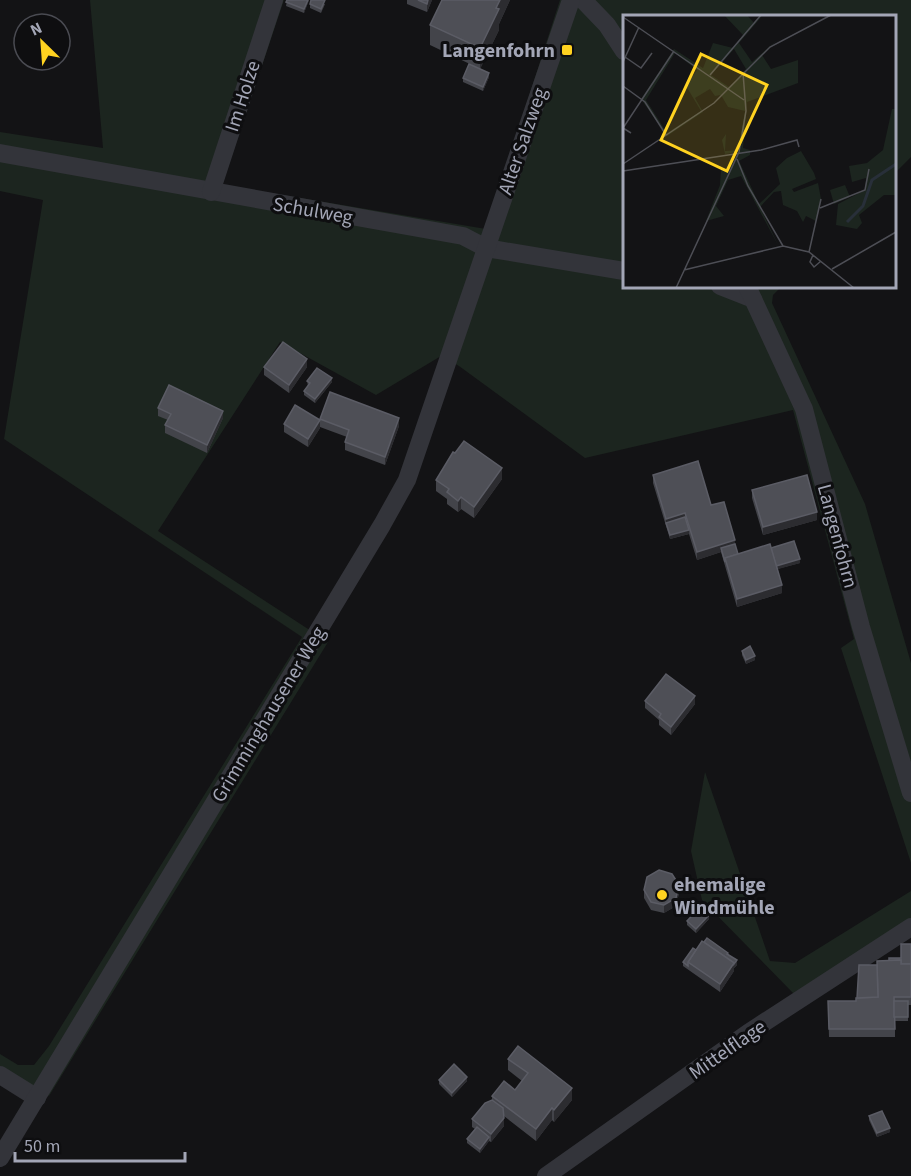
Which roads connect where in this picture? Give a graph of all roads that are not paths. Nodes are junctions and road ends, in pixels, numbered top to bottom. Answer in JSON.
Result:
{"nodes":[{"id":1,"x":274,"y":0,"type":"edge"},
{"id":2,"x":571,"y":0,"type":"edge"},
{"id":3,"x":583,"y":0,"type":"edge"},
{"id":4,"x":623,"y":49,"type":"edge"},
{"id":5,"x":0,"y":153,"type":"edge"},
{"id":6,"x":211,"y":192,"type":"junction"},
{"id":7,"x":486,"y":248,"type":"junction"},
{"id":8,"x":623,"y":271,"type":"edge"},
{"id":9,"x":729,"y":288,"type":"edge"},
{"id":10,"x":750,"y":293,"type":"edge"},
{"id":11,"x":911,"y":793,"type":"edge"},
{"id":12,"x":911,"y":927,"type":"edge"},
{"id":13,"x":0,"y":1075,"type":"edge"},
{"id":14,"x":37,"y":1098,"type":"junction"},
{"id":15,"x":0,"y":1158,"type":"edge"},
{"id":16,"x":546,"y":1176,"type":"edge"}],
"edges":[{"from":1,"to":6,"type":"street","name":"Im Holze"},
{"from":2,"to":7,"type":"street","name":"Alter Salzweg"},
{"from":3,"to":4,"type":"street"},
{"from":5,"to":6,"type":"street","name":"Schulweg"},
{"from":6,"to":7,"type":"street","name":"Schulweg"},
{"from":7,"to":8,"type":"street","name":"Schulweg"},
{"from":7,"to":14,"type":"street","name":"Grimminghausener Weg"},
{"from":9,"to":10,"type":"street"},
{"from":10,"to":11,"type":"street","name":"Langenfohrn"},
{"from":12,"to":16,"type":"street","name":"Mittelflage"},
{"from":13,"to":14,"type":"street"},
{"from":14,"to":15,"type":"street","name":"Grimminghausener Weg"}]}
